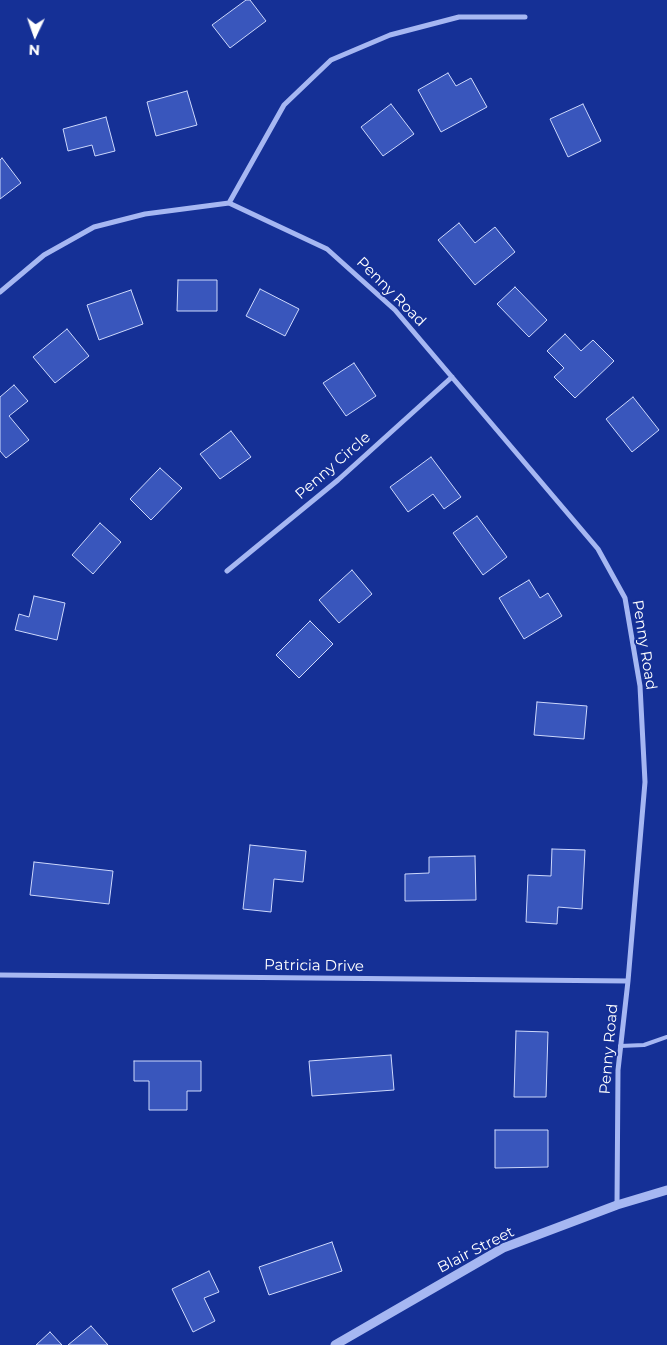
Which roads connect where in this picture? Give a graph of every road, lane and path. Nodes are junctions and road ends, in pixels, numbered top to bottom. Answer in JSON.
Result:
{"nodes":[{"id":1,"x":525,"y":17,"type":"dead end"},
{"id":2,"x":229,"y":203,"type":"junction"},
{"id":3,"x":0,"y":292,"type":"edge"},
{"id":4,"x":452,"y":377,"type":"junction"},
{"id":5,"x":227,"y":571,"type":"dead end"},
{"id":6,"x":0,"y":975,"type":"edge"},
{"id":7,"x":628,"y":981,"type":"junction"},
{"id":8,"x":667,"y":1037,"type":"edge"},
{"id":9,"x":620,"y":1046,"type":"junction"},
{"id":10,"x":667,"y":1190,"type":"edge"},
{"id":11,"x":617,"y":1205,"type":"junction"},
{"id":12,"x":335,"y":1345,"type":"edge"}],
"edges":[{"from":1,"to":2,"type":"street"},
{"from":2,"to":3,"type":"street"},
{"from":2,"to":4,"type":"street","name":"Penny Road"},
{"from":4,"to":5,"type":"street","name":"Penny Circle"},
{"from":4,"to":7,"type":"street","name":"Penny Road"},
{"from":6,"to":7,"type":"street","name":"Patricia Drive"},
{"from":7,"to":9,"type":"street","name":"Penny Road"},
{"from":8,"to":9,"type":"lane"},
{"from":9,"to":11,"type":"street","name":"Penny Road"},
{"from":10,"to":11,"type":"street","name":"Blair Street"},
{"from":11,"to":12,"type":"street","name":"Blair Street"}]}
